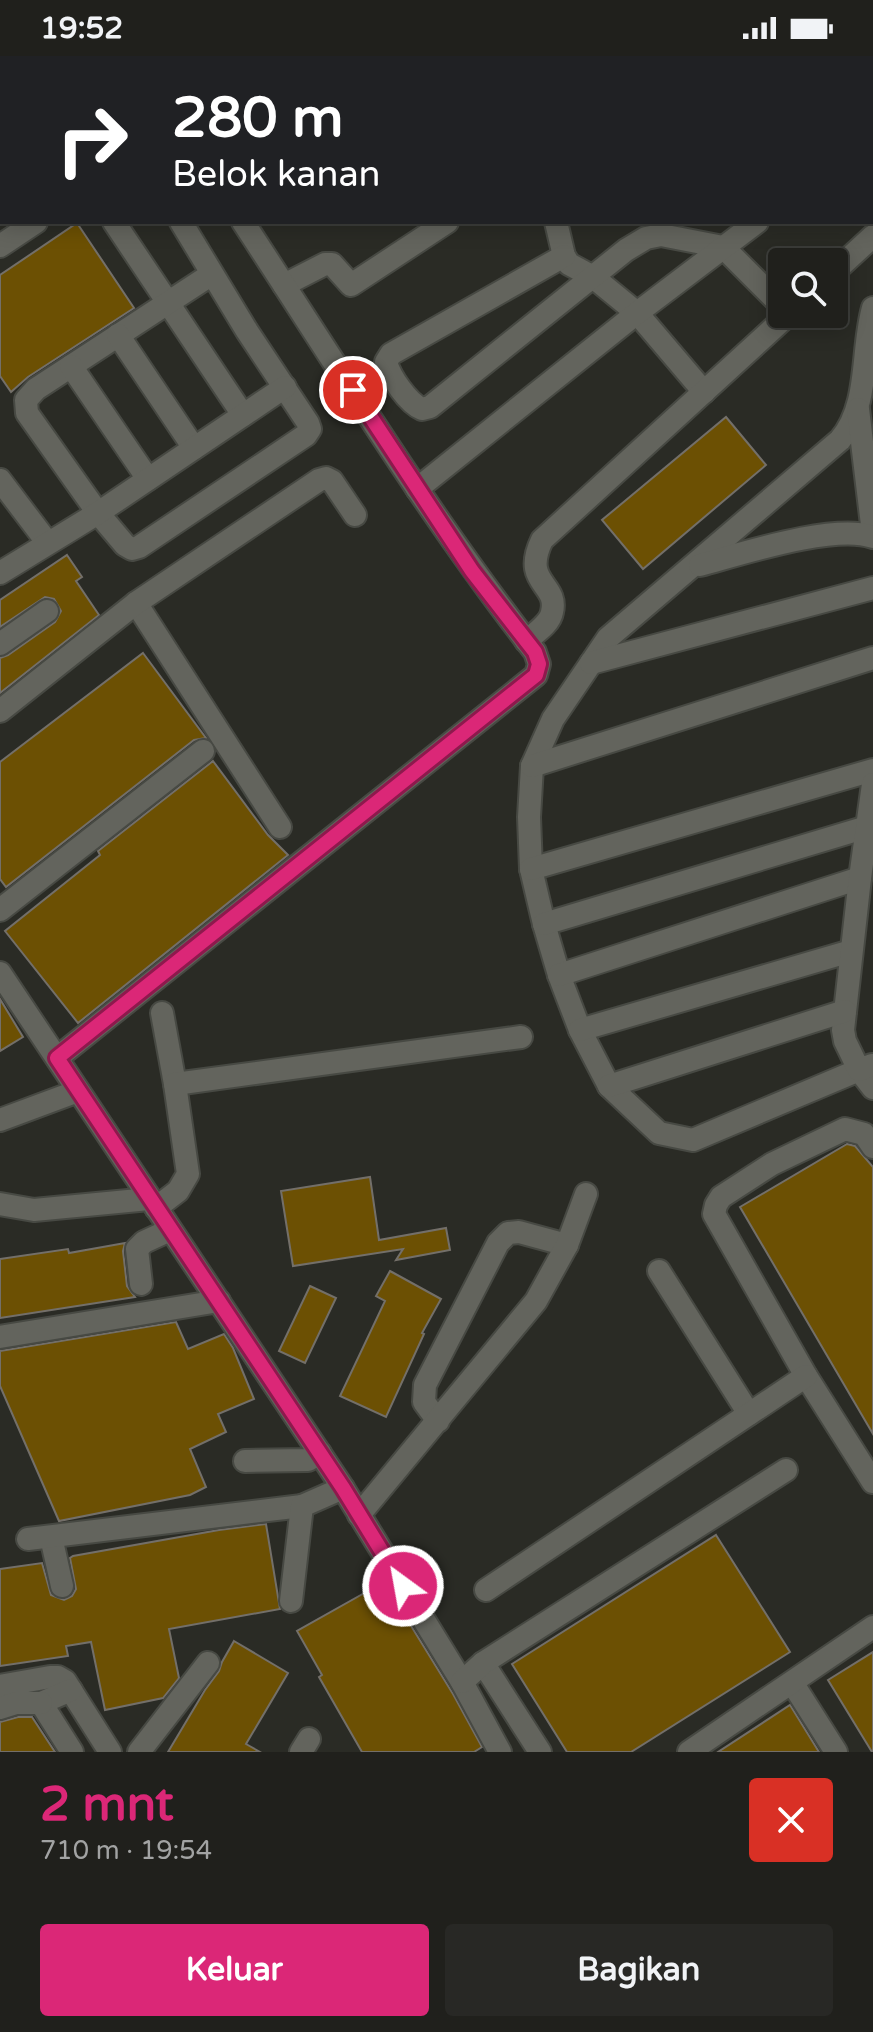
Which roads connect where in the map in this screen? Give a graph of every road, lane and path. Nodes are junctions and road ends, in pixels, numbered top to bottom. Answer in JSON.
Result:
{"nodes":[{"id":1,"x":33,"y":224,"type":"edge"},
{"id":2,"x":115,"y":224,"type":"edge"},
{"id":3,"x":182,"y":224,"type":"edge"},
{"id":4,"x":244,"y":224,"type":"edge"},
{"id":5,"x":444,"y":224,"type":"edge"},
{"id":6,"x":556,"y":224,"type":"edge"},
{"id":7,"x":754,"y":224,"type":"edge"},
{"id":8,"x":873,"y":236,"type":"edge"},
{"id":9,"x":0,"y":246,"type":"edge"},
{"id":10,"x":723,"y":247,"type":"junction"},
{"id":11,"x":564,"y":256,"type":"junction"},
{"id":12,"x":848,"y":259,"type":"edge"},
{"id":13,"x":212,"y":274,"type":"junction"},
{"id":14,"x":593,"y":277,"type":"junction"},
{"id":15,"x":284,"y":285,"type":"junction"},
{"id":16,"x":768,"y":292,"type":"edge"},
{"id":17,"x":167,"y":303,"type":"junction"},
{"id":18,"x":873,"y":308,"type":"edge"},
{"id":19,"x":637,"y":313,"type":"junction"},
{"id":20,"x":774,"y":328,"type":"edge"},
{"id":21,"x":118,"y":335,"type":"junction"},
{"id":22,"x":71,"y":366,"type":"junction"},
{"id":23,"x":285,"y":387,"type":"junction"},
{"id":24,"x":704,"y":392,"type":"junction"},
{"id":25,"x":858,"y":408,"type":"junction"},
{"id":26,"x":243,"y":415,"type":"junction"},
{"id":27,"x":194,"y":448,"type":"junction"},
{"id":28,"x":148,"y":479,"type":"junction"},
{"id":29,"x":0,"y":480,"type":"edge"},
{"id":30,"x":417,"y":489,"type":"junction"},
{"id":31,"x":98,"y":513,"type":"junction"},
{"id":32,"x":355,"y":515,"type":"dead end"},
{"id":33,"x":873,"y":535,"type":"edge"},
{"id":34,"x":47,"y":542,"type":"junction"},
{"id":35,"x":695,"y":566,"type":"junction"},
{"id":36,"x":0,"y":573,"type":"edge"},
{"id":37,"x":873,"y":588,"type":"edge"},
{"id":38,"x":136,"y":603,"type":"junction"},
{"id":39,"x":47,"y":611,"type":"dead end"},
{"id":40,"x":526,"y":641,"type":"junction"},
{"id":41,"x":0,"y":644,"type":"edge"},
{"id":42,"x":873,"y":658,"type":"edge"},
{"id":43,"x":591,"y":663,"type":"junction"},
{"id":44,"x":0,"y":711,"type":"edge"},
{"id":45,"x":203,"y":751,"type":"dead end"},
{"id":46,"x":532,"y":766,"type":"junction"},
{"id":47,"x":873,"y":770,"type":"edge"},
{"id":48,"x":873,"y":784,"type":"edge"},
{"id":49,"x":280,"y":827,"type":"dead end"},
{"id":50,"x":867,"y":827,"type":"junction"},
{"id":51,"x":531,"y":869,"type":"junction"},
{"id":52,"x":860,"y":878,"type":"junction"},
{"id":53,"x":2,"y":905,"type":"edge"},
{"id":54,"x":544,"y":924,"type":"junction"},
{"id":55,"x":851,"y":951,"type":"junction"},
{"id":56,"x":0,"y":973,"type":"edge"},
{"id":57,"x":559,"y":975,"type":"junction"},
{"id":58,"x":845,"y":1011,"type":"junction"},
{"id":59,"x":162,"y":1013,"type":"dead end"},
{"id":60,"x":580,"y":1030,"type":"junction"},
{"id":61,"x":521,"y":1037,"type":"dead end"},
{"id":62,"x":57,"y":1058,"type":"junction"},
{"id":63,"x":868,"y":1074,"type":"edge"},
{"id":64,"x":175,"y":1084,"type":"junction"},
{"id":65,"x":609,"y":1086,"type":"junction"},
{"id":66,"x":78,"y":1091,"type":"junction"},
{"id":67,"x":0,"y":1120,"type":"edge"},
{"id":68,"x":873,"y":1147,"type":"edge"},
{"id":69,"x":586,"y":1194,"type":"dead end"},
{"id":70,"x":0,"y":1204,"type":"edge"},
{"id":71,"x":152,"y":1204,"type":"junction"},
{"id":72,"x":170,"y":1230,"type":"junction"},
{"id":73,"x":567,"y":1245,"type":"junction"},
{"id":74,"x":659,"y":1271,"type":"dead end"},
{"id":75,"x":141,"y":1284,"type":"dead end"},
{"id":76,"x":219,"y":1301,"type":"junction"},
{"id":77,"x":0,"y":1337,"type":"edge"},
{"id":78,"x":806,"y":1376,"type":"junction"},
{"id":79,"x":749,"y":1414,"type":"junction"},
{"id":80,"x":438,"y":1421,"type":"junction"},
{"id":81,"x":320,"y":1453,"type":"junction"},
{"id":82,"x":245,"y":1461,"type":"dead end"},
{"id":83,"x":786,"y":1470,"type":"dead end"},
{"id":84,"x":873,"y":1482,"type":"edge"},
{"id":85,"x":343,"y":1488,"type":"junction"},
{"id":86,"x":302,"y":1506,"type":"junction"},
{"id":87,"x":359,"y":1515,"type":"junction"},
{"id":88,"x":62,"y":1586,"type":"dead end"},
{"id":89,"x":486,"y":1590,"type":"dead end"},
{"id":90,"x":291,"y":1601,"type":"dead end"},
{"id":91,"x":873,"y":1627,"type":"edge"},
{"id":92,"x":208,"y":1663,"type":"dead end"},
{"id":93,"x":483,"y":1663,"type":"junction"},
{"id":94,"x":462,"y":1682,"type":"junction"},
{"id":95,"x":793,"y":1684,"type":"junction"},
{"id":96,"x":0,"y":1686,"type":"edge"},
{"id":97,"x":71,"y":1690,"type":"junction"},
{"id":98,"x":41,"y":1703,"type":"junction"},
{"id":99,"x":0,"y":1708,"type":"edge"},
{"id":100,"x":72,"y":1752,"type":"edge"},
{"id":101,"x":110,"y":1752,"type":"edge"},
{"id":102,"x":139,"y":1752,"type":"edge"},
{"id":103,"x":500,"y":1752,"type":"edge"},
{"id":104,"x":540,"y":1752,"type":"edge"},
{"id":105,"x":689,"y":1752,"type":"edge"},
{"id":106,"x":836,"y":1752,"type":"edge"}],
"edges":[{"from":1,"to":9,"type":"lane"},
{"from":2,"to":17,"type":"lane"},
{"from":3,"to":13,"type":"lane"},
{"from":4,"to":15,"type":"lane"},
{"from":5,"to":15,"type":"lane"},
{"from":6,"to":11,"type":"lane"},
{"from":7,"to":10,"type":"lane"},
{"from":8,"to":12,"type":"lane"},
{"from":10,"to":14,"type":"lane"},
{"from":10,"to":16,"type":"lane"},
{"from":10,"to":19,"type":"lane"},
{"from":11,"to":14,"type":"lane"},
{"from":11,"to":14,"type":"lane"},
{"from":13,"to":17,"type":"lane"},
{"from":13,"to":23,"type":"lane"},
{"from":14,"to":19,"type":"lane"},
{"from":15,"to":30,"type":"lane"},
{"from":17,"to":21,"type":"lane"},
{"from":17,"to":26,"type":"lane"},
{"from":18,"to":25,"type":"lane"},
{"from":19,"to":24,"type":"lane"},
{"from":19,"to":30,"type":"lane"},
{"from":20,"to":24,"type":"lane"},
{"from":21,"to":22,"type":"lane"},
{"from":21,"to":27,"type":"lane"},
{"from":22,"to":28,"type":"lane"},
{"from":22,"to":31,"type":"lane"},
{"from":23,"to":26,"type":"lane"},
{"from":23,"to":31,"type":"lane"},
{"from":24,"to":40,"type":"lane"},
{"from":25,"to":33,"type":"lane"},
{"from":25,"to":35,"type":"lane"},
{"from":26,"to":27,"type":"lane"},
{"from":27,"to":28,"type":"lane"},
{"from":28,"to":31,"type":"lane"},
{"from":29,"to":34,"type":"lane"},
{"from":30,"to":40,"type":"lane"},
{"from":31,"to":34,"type":"lane"},
{"from":32,"to":38,"type":"lane"},
{"from":33,"to":35,"type":"lane"},
{"from":34,"to":36,"type":"lane"},
{"from":35,"to":43,"type":"lane"},
{"from":37,"to":43,"type":"lane"},
{"from":38,"to":44,"type":"lane"},
{"from":38,"to":49,"type":"lane"},
{"from":39,"to":41,"type":"lane"},
{"from":40,"to":62,"type":"lane"},
{"from":42,"to":46,"type":"lane"},
{"from":43,"to":46,"type":"lane"},
{"from":45,"to":53,"type":"lane"},
{"from":46,"to":51,"type":"lane"},
{"from":47,"to":51,"type":"lane"},
{"from":48,"to":50,"type":"lane"},
{"from":50,"to":52,"type":"lane"},
{"from":50,"to":54,"type":"lane"},
{"from":51,"to":54,"type":"lane"},
{"from":52,"to":55,"type":"lane"},
{"from":52,"to":57,"type":"lane"},
{"from":54,"to":57,"type":"lane"},
{"from":55,"to":58,"type":"lane"},
{"from":55,"to":60,"type":"lane"},
{"from":56,"to":62,"type":"lane"},
{"from":57,"to":60,"type":"lane"},
{"from":58,"to":63,"type":"lane"},
{"from":58,"to":65,"type":"lane"},
{"from":59,"to":64,"type":"lane"},
{"from":60,"to":65,"type":"lane"},
{"from":61,"to":64,"type":"lane"},
{"from":62,"to":66,"type":"lane"},
{"from":63,"to":65,"type":"lane"},
{"from":64,"to":71,"type":"lane"},
{"from":66,"to":67,"type":"lane"},
{"from":66,"to":71,"type":"lane"},
{"from":68,"to":78,"type":"lane"},
{"from":69,"to":73,"type":"lane"},
{"from":70,"to":71,"type":"lane"},
{"from":71,"to":72,"type":"lane"},
{"from":72,"to":75,"type":"lane"},
{"from":72,"to":76,"type":"lane"},
{"from":73,"to":80,"type":"lane"},
{"from":73,"to":80,"type":"lane"},
{"from":74,"to":79,"type":"lane"},
{"from":76,"to":77,"type":"lane"},
{"from":76,"to":81,"type":"lane"},
{"from":78,"to":79,"type":"lane"},
{"from":78,"to":84,"type":"lane"},
{"from":79,"to":89,"type":"lane"},
{"from":80,"to":87,"type":"lane"},
{"from":81,"to":82,"type":"lane"},
{"from":81,"to":85,"type":"lane"},
{"from":83,"to":93,"type":"lane"},
{"from":85,"to":86,"type":"lane"},
{"from":85,"to":87,"type":"lane"},
{"from":86,"to":88,"type":"lane"},
{"from":86,"to":90,"type":"lane"},
{"from":87,"to":94,"type":"lane"},
{"from":91,"to":95,"type":"lane"},
{"from":92,"to":102,"type":"lane"},
{"from":93,"to":94,"type":"lane"},
{"from":93,"to":104,"type":"lane"},
{"from":94,"to":103,"type":"lane"},
{"from":95,"to":105,"type":"lane"},
{"from":95,"to":106,"type":"lane"},
{"from":96,"to":97,"type":"lane"},
{"from":97,"to":98,"type":"lane"},
{"from":97,"to":101,"type":"lane"},
{"from":98,"to":99,"type":"lane"},
{"from":98,"to":100,"type":"lane"}]}
